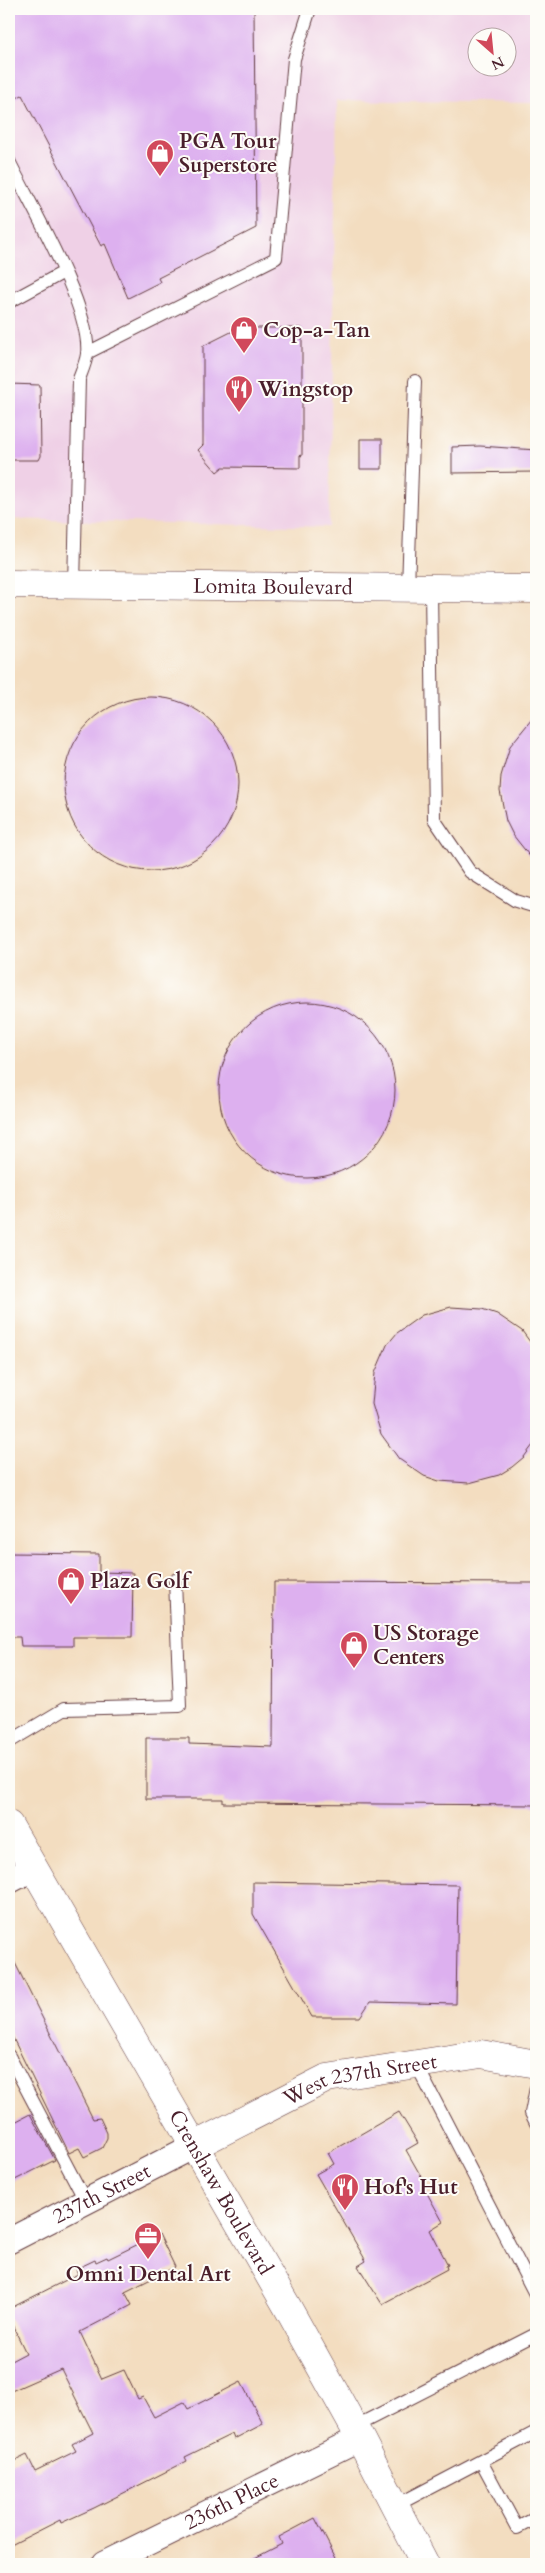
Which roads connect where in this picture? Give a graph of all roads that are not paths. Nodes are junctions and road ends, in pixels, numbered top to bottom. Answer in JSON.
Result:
{"nodes":[{"id":1,"x":310,"y":9,"type":"edge"},
{"id":2,"x":9,"y":160,"type":"edge"},
{"id":3,"x":64,"y":272,"type":"junction"},
{"id":4,"x":9,"y":302,"type":"edge"},
{"id":5,"x":87,"y":353,"type":"junction"},
{"id":6,"x":415,"y":381,"type":"dead end"},
{"id":7,"x":9,"y":584,"type":"edge"},
{"id":8,"x":74,"y":585,"type":"junction"},
{"id":9,"x":420,"y":588,"type":"junction"},
{"id":10,"x":536,"y":589,"type":"edge"},
{"id":11,"x":536,"y":907,"type":"edge"},
{"id":12,"x":175,"y":1580,"type":"dead end"},
{"id":13,"x":9,"y":1742,"type":"edge"},
{"id":14,"x":9,"y":1825,"type":"edge"},
{"id":15,"x":32,"y":1868,"type":"junction"},
{"id":16,"x":9,"y":1881,"type":"edge"},
{"id":17,"x":9,"y":2056,"type":"edge"},
{"id":18,"x":416,"y":2064,"type":"junction"},
{"id":19,"x":536,"y":2064,"type":"edge"},
{"id":20,"x":536,"y":2088,"type":"edge"},
{"id":21,"x":536,"y":2124,"type":"edge"},
{"id":22,"x":194,"y":2146,"type":"junction"},
{"id":23,"x":86,"y":2202,"type":"junction"},
{"id":24,"x":9,"y":2241,"type":"edge"},
{"id":25,"x":536,"y":2296,"type":"edge"},
{"id":26,"x":536,"y":2334,"type":"edge"},
{"id":27,"x":357,"y":2432,"type":"junction"},
{"id":28,"x":536,"y":2432,"type":"edge"},
{"id":29,"x":481,"y":2461,"type":"junction"},
{"id":30,"x":395,"y":2506,"type":"junction"},
{"id":31,"x":536,"y":2518,"type":"edge"},
{"id":32,"x":104,"y":2564,"type":"edge"},
{"id":33,"x":425,"y":2564,"type":"edge"}],
"edges":[{"from":1,"to":5,"type":"lane"},
{"from":2,"to":3,"type":"lane"},
{"from":3,"to":4,"type":"lane"},
{"from":3,"to":5,"type":"lane"},
{"from":5,"to":8,"type":"lane"},
{"from":6,"to":9,"type":"lane"},
{"from":7,"to":8,"type":"main road","name":"Lomita Boulevard"},
{"from":8,"to":9,"type":"main road","name":"Lomita Boulevard"},
{"from":9,"to":10,"type":"main road","name":"Lomita Boulevard"},
{"from":9,"to":11,"type":"lane"},
{"from":12,"to":13,"type":"lane"},
{"from":14,"to":15,"type":"main road","name":"Crenshaw Boulevard"},
{"from":15,"to":16,"type":"street"},
{"from":15,"to":22,"type":"main road","name":"Crenshaw Boulevard"},
{"from":17,"to":23,"type":"lane"},
{"from":18,"to":19,"type":"main road","name":"West 237th Street"},
{"from":18,"to":22,"type":"main road","name":"West 237th Street"},
{"from":18,"to":25,"type":"lane"},
{"from":20,"to":21,"type":"lane"},
{"from":22,"to":23,"type":"street","name":"237th Street"},
{"from":22,"to":27,"type":"main road","name":"Crenshaw Boulevard"},
{"from":23,"to":24,"type":"street","name":"237th Street"},
{"from":26,"to":27,"type":"lane"},
{"from":27,"to":30,"type":"main road","name":"Crenshaw Boulevard"},
{"from":27,"to":32,"type":"street","name":"236th Place"},
{"from":28,"to":29,"type":"lane"},
{"from":29,"to":30,"type":"lane"},
{"from":29,"to":31,"type":"lane"},
{"from":30,"to":33,"type":"main road","name":"Crenshaw Boulevard"}]}
